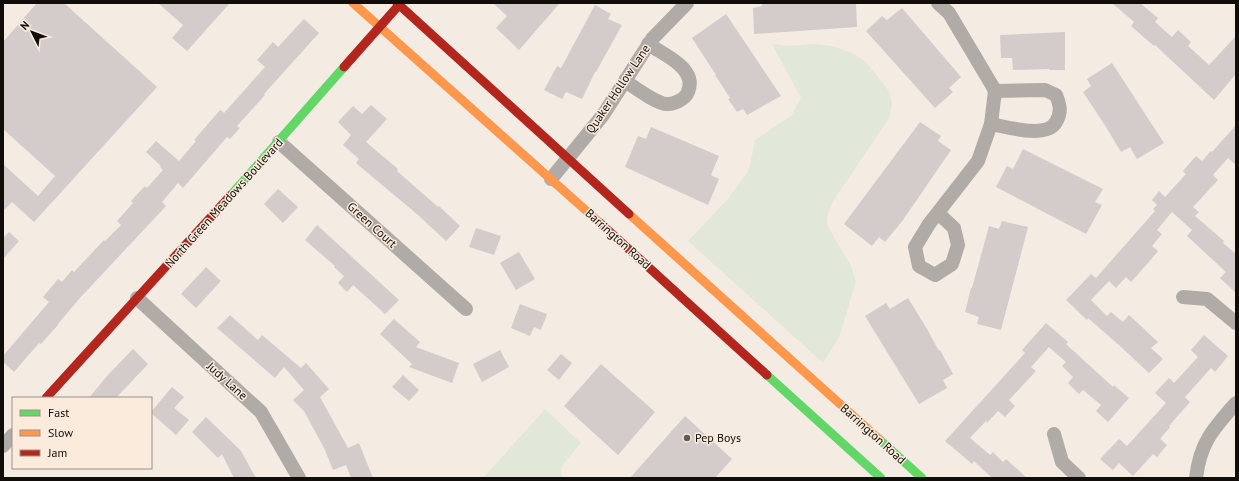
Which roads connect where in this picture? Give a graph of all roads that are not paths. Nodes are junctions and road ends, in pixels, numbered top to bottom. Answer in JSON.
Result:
{"nodes":[{"id":1,"x":353,"y":3,"type":"edge"},
{"id":2,"x":687,"y":3,"type":"edge"},
{"id":3,"x":938,"y":3,"type":"edge"},
{"id":4,"x":398,"y":4,"type":"edge"},
{"id":5,"x":379,"y":27,"type":"junction"},
{"id":6,"x":648,"y":44,"type":"junction"},
{"id":7,"x":625,"y":81,"type":"junction"},
{"id":8,"x":995,"y":91,"type":"junction"},
{"id":9,"x":991,"y":124,"type":"junction"},
{"id":10,"x":279,"y":142,"type":"junction"},
{"id":11,"x":568,"y":159,"type":"junction"},
{"id":12,"x":551,"y":179,"type":"junction"},
{"id":13,"x":938,"y":213,"type":"dead end"},
{"id":14,"x":1184,"y":297,"type":"dead end"},
{"id":15,"x":137,"y":298,"type":"junction"},
{"id":16,"x":466,"y":309,"type":"dead end"},
{"id":17,"x":1236,"y":324,"type":"edge"},
{"id":18,"x":47,"y":397,"type":"edge"},
{"id":19,"x":1236,"y":403,"type":"edge"},
{"id":20,"x":1054,"y":434,"type":"dead end"},
{"id":21,"x":12,"y":435,"type":"edge"},
{"id":22,"x":3,"y":446,"type":"edge"},
{"id":23,"x":299,"y":478,"type":"edge"},
{"id":24,"x":881,"y":478,"type":"edge"},
{"id":25,"x":922,"y":478,"type":"edge"},
{"id":26,"x":1079,"y":478,"type":"edge"},
{"id":27,"x":1196,"y":478,"type":"edge"}],
"edges":[{"from":1,"to":5,"type":"main road","name":"Barrington Road"},
{"from":2,"to":6,"type":"street","name":"Quaker Hollow Lane"},
{"from":3,"to":8,"type":"street"},
{"from":4,"to":5,"type":"main road","name":"North Green Meadows Boulevard"},
{"from":4,"to":11,"type":"main road","name":"Barrington Road"},
{"from":5,"to":10,"type":"main road","name":"North Green Meadows Boulevard"},
{"from":5,"to":12,"type":"main road","name":"Barrington Road"},
{"from":6,"to":7,"type":"street","name":"Quaker Hollow Lane"},
{"from":6,"to":7,"type":"street"},
{"from":7,"to":11,"type":"street","name":"Quaker Hollow Lane"},
{"from":8,"to":9,"type":"street"},
{"from":8,"to":9,"type":"street"},
{"from":9,"to":13,"type":"street"},
{"from":10,"to":15,"type":"main road","name":"North Green Meadows Boulevard"},
{"from":10,"to":16,"type":"street","name":"Green Court"},
{"from":11,"to":12,"type":"street","name":"Quaker Hollow Lane"},
{"from":11,"to":25,"type":"main road","name":"Barrington Road"},
{"from":12,"to":24,"type":"main road","name":"Barrington Road"},
{"from":14,"to":17,"type":"street"},
{"from":15,"to":18,"type":"main road","name":"North Green Meadows Boulevard"},
{"from":15,"to":23,"type":"street","name":"Judy Lane"},
{"from":19,"to":27,"type":"street"},
{"from":20,"to":26,"type":"street"},
{"from":21,"to":22,"type":"street"}]}
